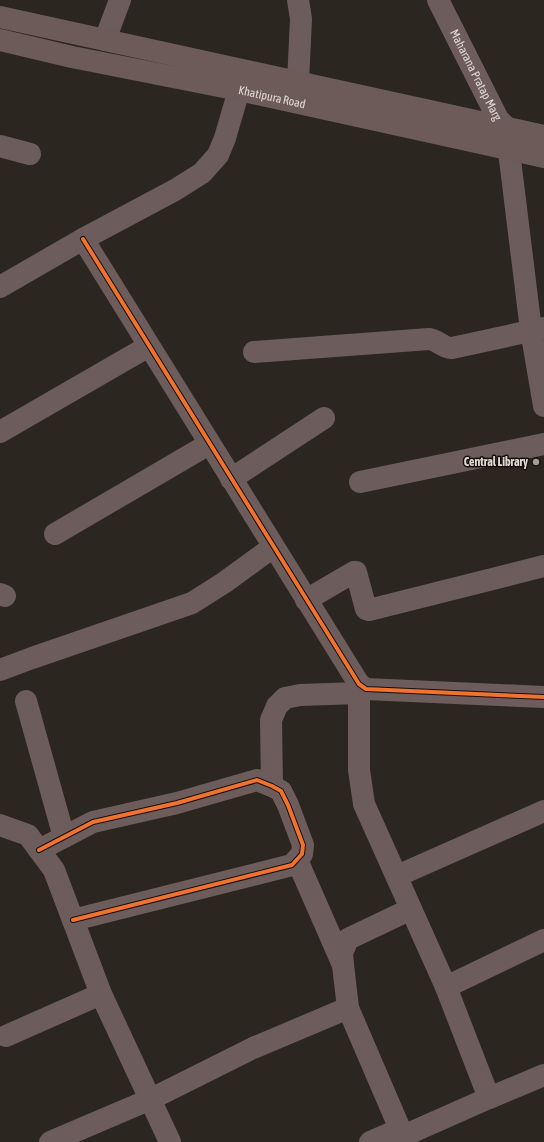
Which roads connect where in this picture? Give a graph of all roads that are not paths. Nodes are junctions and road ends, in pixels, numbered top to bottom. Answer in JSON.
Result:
{"nodes":[{"id":1,"x":120,"y":0,"type":"edge"},
{"id":2,"x":298,"y":0,"type":"edge"},
{"id":3,"x":438,"y":0,"type":"edge"},
{"id":4,"x":0,"y":17,"type":"edge"},
{"id":5,"x":0,"y":40,"type":"edge"},
{"id":6,"x":105,"y":40,"type":"junction"},
{"id":7,"x":298,"y":82,"type":"junction"},
{"id":8,"x":240,"y":90,"type":"junction"},
{"id":9,"x":506,"y":127,"type":"junction"},
{"id":10,"x":544,"y":136,"type":"edge"},
{"id":11,"x":0,"y":146,"type":"edge"},
{"id":12,"x":510,"y":150,"type":"junction"},
{"id":13,"x":30,"y":154,"type":"dead end"},
{"id":14,"x":544,"y":157,"type":"edge"},
{"id":15,"x":83,"y":239,"type":"junction"},
{"id":16,"x":0,"y":287,"type":"edge"},
{"id":17,"x":538,"y":329,"type":"edge"},
{"id":18,"x":149,"y":346,"type":"junction"},
{"id":19,"x":254,"y":352,"type":"dead end"},
{"id":20,"x":544,"y":406,"type":"edge"},
{"id":21,"x":324,"y":418,"type":"dead end"},
{"id":22,"x":0,"y":432,"type":"edge"},
{"id":23,"x":209,"y":444,"type":"junction"},
{"id":24,"x":544,"y":444,"type":"edge"},
{"id":25,"x":231,"y":479,"type":"junction"},
{"id":26,"x":360,"y":482,"type":"dead end"},
{"id":27,"x":55,"y":534,"type":"dead end"},
{"id":28,"x":273,"y":547,"type":"junction"},
{"id":29,"x":544,"y":566,"type":"edge"},
{"id":30,"x":306,"y":600,"type":"junction"},
{"id":31,"x":0,"y":670,"type":"edge"},
{"id":32,"x":359,"y":689,"type":"junction"},
{"id":33,"x":544,"y":697,"type":"edge"},
{"id":34,"x":26,"y":701,"type":"dead end"},
{"id":35,"x":272,"y":786,"type":"junction"},
{"id":36,"x":544,"y":810,"type":"edge"},
{"id":37,"x":0,"y":825,"type":"edge"},
{"id":38,"x":64,"y":837,"type":"junction"},
{"id":39,"x":39,"y":850,"type":"junction"},
{"id":40,"x":297,"y":860,"type":"junction"},
{"id":41,"x":397,"y":876,"type":"junction"},
{"id":42,"x":412,"y":910,"type":"junction"},
{"id":43,"x":73,"y":920,"type":"junction"},
{"id":44,"x":544,"y":940,"type":"edge"},
{"id":45,"x":343,"y":965,"type":"junction"},
{"id":46,"x":446,"y":987,"type":"junction"},
{"id":47,"x":101,"y":994,"type":"junction"},
{"id":48,"x":348,"y":1008,"type":"junction"},
{"id":49,"x":6,"y":1036,"type":"dead end"},
{"id":50,"x":544,"y":1075,"type":"edge"},
{"id":51,"x":489,"y":1098,"type":"junction"},
{"id":52,"x":151,"y":1099,"type":"junction"},
{"id":53,"x":403,"y":1136,"type":"edge"},
{"id":54,"x":50,"y":1142,"type":"edge"},
{"id":55,"x":170,"y":1142,"type":"edge"},
{"id":56,"x":370,"y":1142,"type":"edge"}],
"edges":[{"from":1,"to":6,"type":"street"},
{"from":2,"to":7,"type":"street"},
{"from":3,"to":9,"type":"street","name":"Maharana Pratap Marg"},
{"from":4,"to":6,"type":"main road","name":"Khatipura Road"},
{"from":5,"to":8,"type":"main road","name":"Khatipura Road"},
{"from":6,"to":7,"type":"main road","name":"Khatipura Road"},
{"from":7,"to":9,"type":"main road","name":"Khatipura Road"},
{"from":8,"to":12,"type":"main road","name":"Khatipura Road"},
{"from":8,"to":15,"type":"street"},
{"from":9,"to":10,"type":"main road","name":"Khatipura Road"},
{"from":9,"to":12,"type":"street","name":"Maharana Pratap Marg"},
{"from":11,"to":13,"type":"street"},
{"from":12,"to":14,"type":"main road","name":"Khatipura Road"},
{"from":12,"to":17,"type":"street","name":"Maharana Pratap Marg"},
{"from":15,"to":16,"type":"street"},
{"from":15,"to":18,"type":"street"},
{"from":17,"to":19,"type":"street"},
{"from":17,"to":20,"type":"street","name":"Maharana Pratap Marg"},
{"from":18,"to":22,"type":"street"},
{"from":18,"to":23,"type":"street"},
{"from":21,"to":25,"type":"street"},
{"from":23,"to":25,"type":"street"},
{"from":23,"to":27,"type":"street"},
{"from":24,"to":26,"type":"street"},
{"from":25,"to":28,"type":"street"},
{"from":28,"to":30,"type":"street"},
{"from":28,"to":31,"type":"street"},
{"from":29,"to":30,"type":"street"},
{"from":30,"to":32,"type":"street"},
{"from":32,"to":33,"type":"street"},
{"from":32,"to":35,"type":"street"},
{"from":32,"to":41,"type":"street"},
{"from":34,"to":38,"type":"street"},
{"from":35,"to":38,"type":"street"},
{"from":35,"to":40,"type":"street"},
{"from":36,"to":41,"type":"street"},
{"from":37,"to":39,"type":"street"},
{"from":38,"to":39,"type":"street"},
{"from":39,"to":43,"type":"street"},
{"from":40,"to":43,"type":"street"},
{"from":40,"to":45,"type":"street"},
{"from":41,"to":42,"type":"street"},
{"from":42,"to":45,"type":"street"},
{"from":42,"to":46,"type":"street"},
{"from":43,"to":47,"type":"street"},
{"from":44,"to":46,"type":"street"},
{"from":45,"to":48,"type":"street"},
{"from":46,"to":51,"type":"street"},
{"from":47,"to":49,"type":"street"},
{"from":47,"to":52,"type":"street"},
{"from":48,"to":52,"type":"street"},
{"from":48,"to":53,"type":"street"},
{"from":50,"to":51,"type":"street"},
{"from":51,"to":53,"type":"street"},
{"from":52,"to":54,"type":"street"},
{"from":52,"to":55,"type":"street"},
{"from":53,"to":56,"type":"street"}]}
